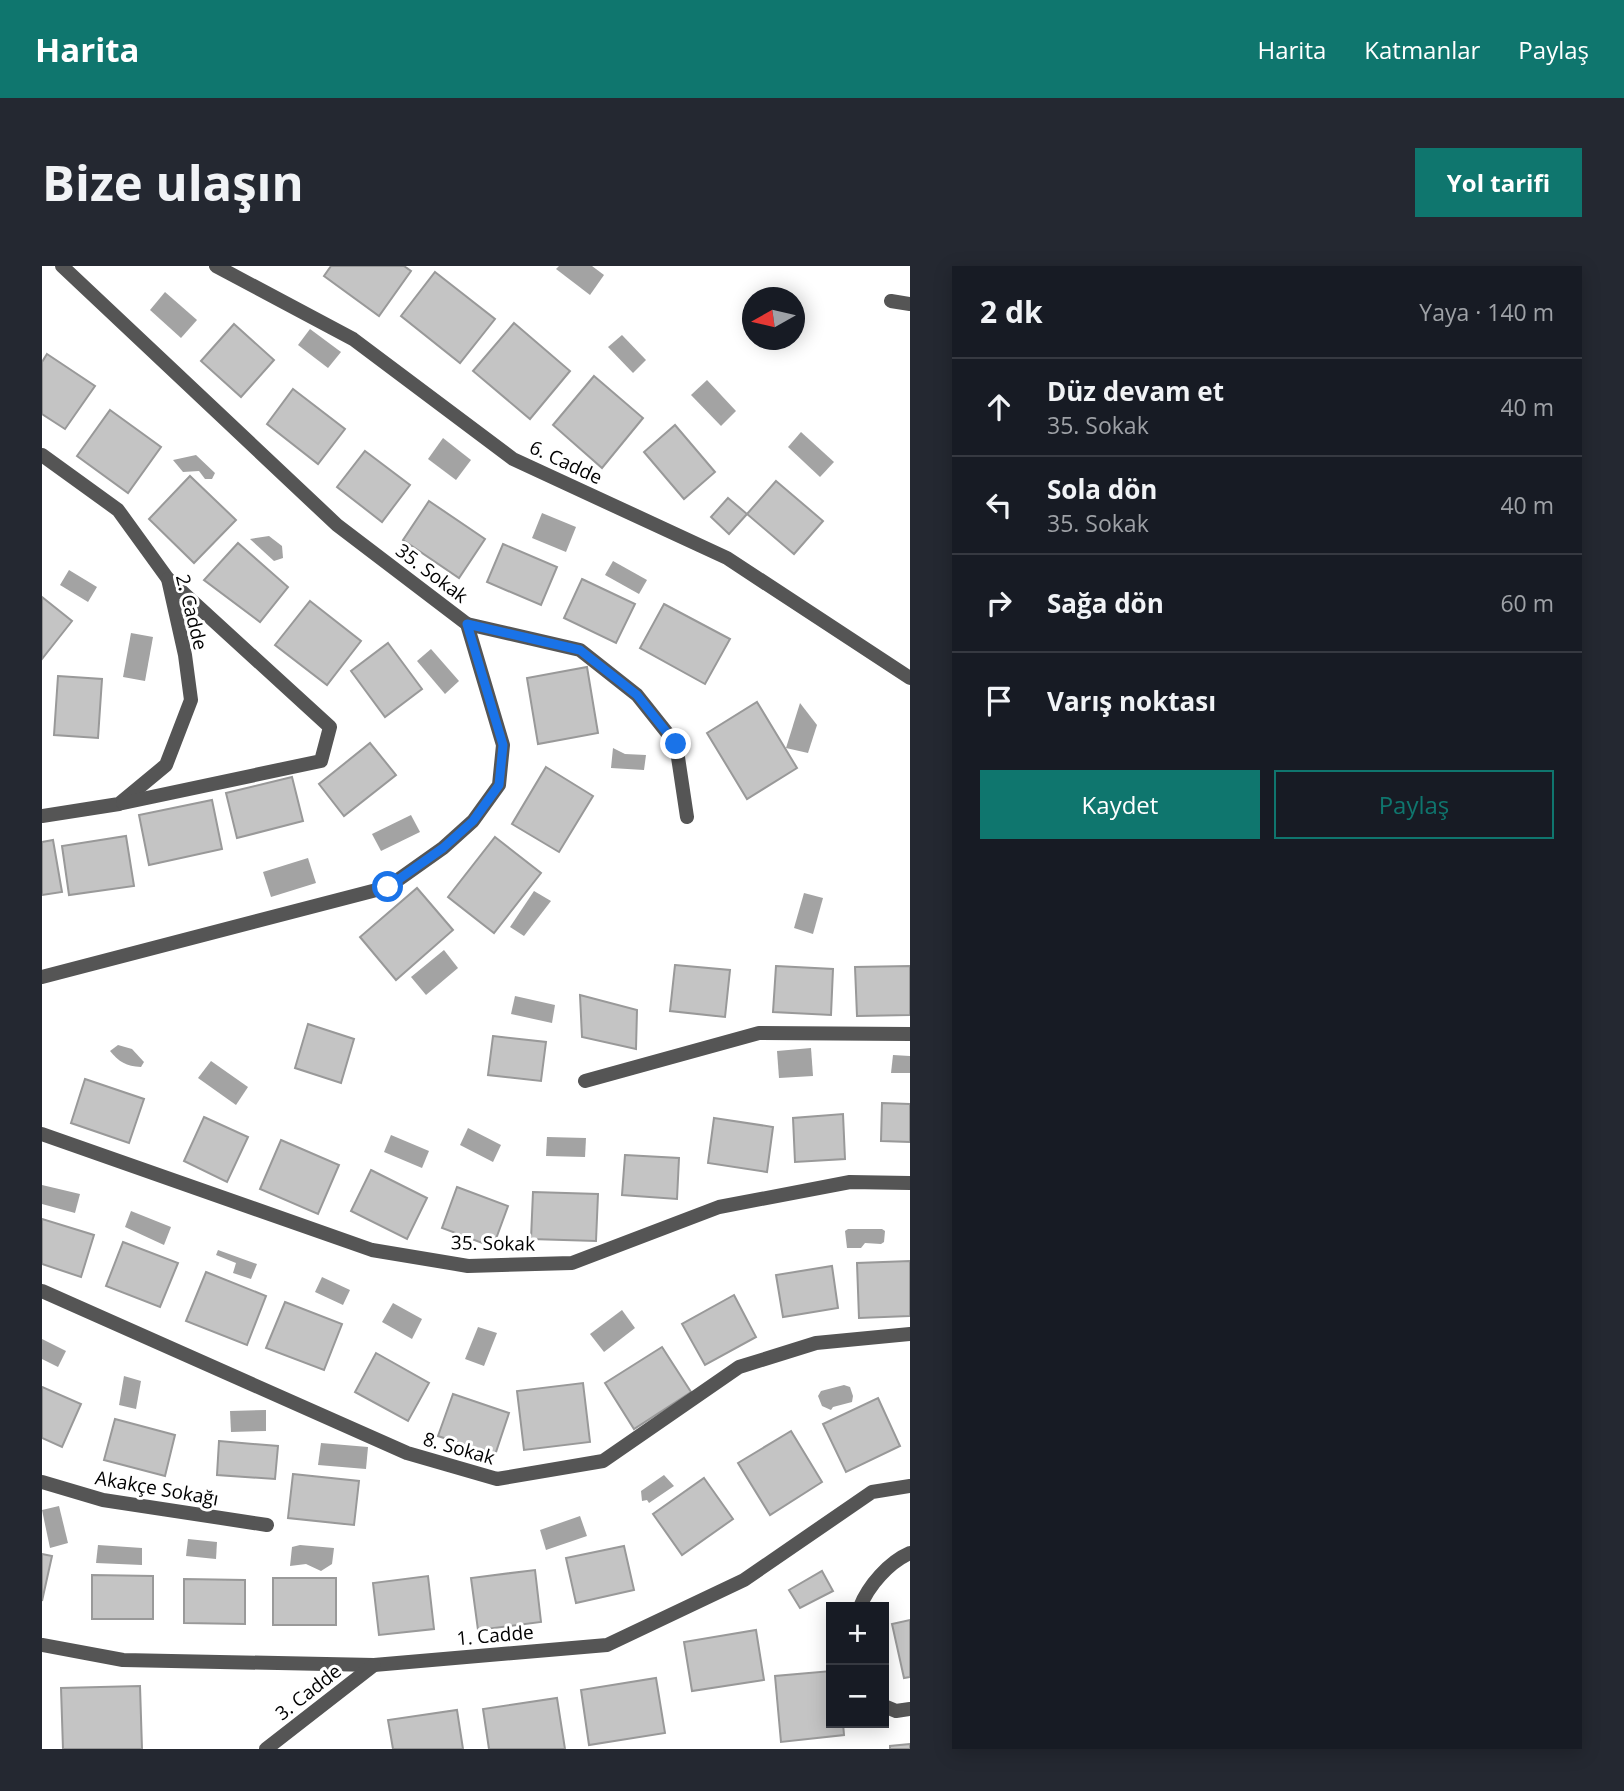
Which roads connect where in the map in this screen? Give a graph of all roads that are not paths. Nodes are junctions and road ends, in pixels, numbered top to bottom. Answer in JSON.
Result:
{"nodes":[{"id":1,"x":62,"y":266,"type":"edge"},
{"id":2,"x":216,"y":266,"type":"edge"},
{"id":3,"x":891,"y":301,"type":"dead end"},
{"id":4,"x":910,"y":304,"type":"edge"},
{"id":5,"x":42,"y":455,"type":"edge"},
{"id":6,"x":168,"y":579,"type":"junction"},
{"id":7,"x":467,"y":624,"type":"junction"},
{"id":8,"x":910,"y":678,"type":"edge"},
{"id":9,"x":118,"y":804,"type":"junction"},
{"id":10,"x":42,"y":816,"type":"edge"},
{"id":11,"x":687,"y":817,"type":"dead end"},
{"id":12,"x":42,"y":977,"type":"edge"},
{"id":13,"x":910,"y":1034,"type":"edge"},
{"id":14,"x":585,"y":1081,"type":"dead end"},
{"id":15,"x":42,"y":1134,"type":"edge"},
{"id":16,"x":910,"y":1183,"type":"edge"},
{"id":17,"x":42,"y":1292,"type":"edge"},
{"id":18,"x":908,"y":1334,"type":"edge"},
{"id":19,"x":42,"y":1482,"type":"edge"},
{"id":20,"x":910,"y":1486,"type":"edge"},
{"id":21,"x":267,"y":1525,"type":"dead end"},
{"id":22,"x":910,"y":1553,"type":"edge"},
{"id":23,"x":862,"y":1602,"type":"edge"},
{"id":24,"x":42,"y":1646,"type":"edge"},
{"id":25,"x":373,"y":1665,"type":"junction"},
{"id":26,"x":889,"y":1708,"type":"edge"},
{"id":27,"x":910,"y":1709,"type":"edge"},
{"id":28,"x":266,"y":1749,"type":"edge"}],
"edges":[{"from":1,"to":7,"type":"street","name":"35. Sokak"},
{"from":2,"to":8,"type":"street","name":"6. Cadde"},
{"from":3,"to":4,"type":"street"},
{"from":5,"to":6,"type":"street","name":"2. Cadde"},
{"from":6,"to":9,"type":"street","name":"2. Cadde"},
{"from":6,"to":9,"type":"street"},
{"from":7,"to":11,"type":"street"},
{"from":7,"to":12,"type":"street","name":"35. Sokak"},
{"from":9,"to":10,"type":"street"},
{"from":13,"to":14,"type":"street"},
{"from":15,"to":16,"type":"street","name":"35. Sokak"},
{"from":17,"to":18,"type":"street","name":"8. Sokak"},
{"from":19,"to":21,"type":"street","name":"Akakçe Sokağı"},
{"from":20,"to":25,"type":"street","name":"1. Cadde"},
{"from":22,"to":23,"type":"street"},
{"from":24,"to":25,"type":"street","name":"1. Cadde"},
{"from":25,"to":28,"type":"street","name":"3. Cadde"},
{"from":26,"to":27,"type":"street"}]}
